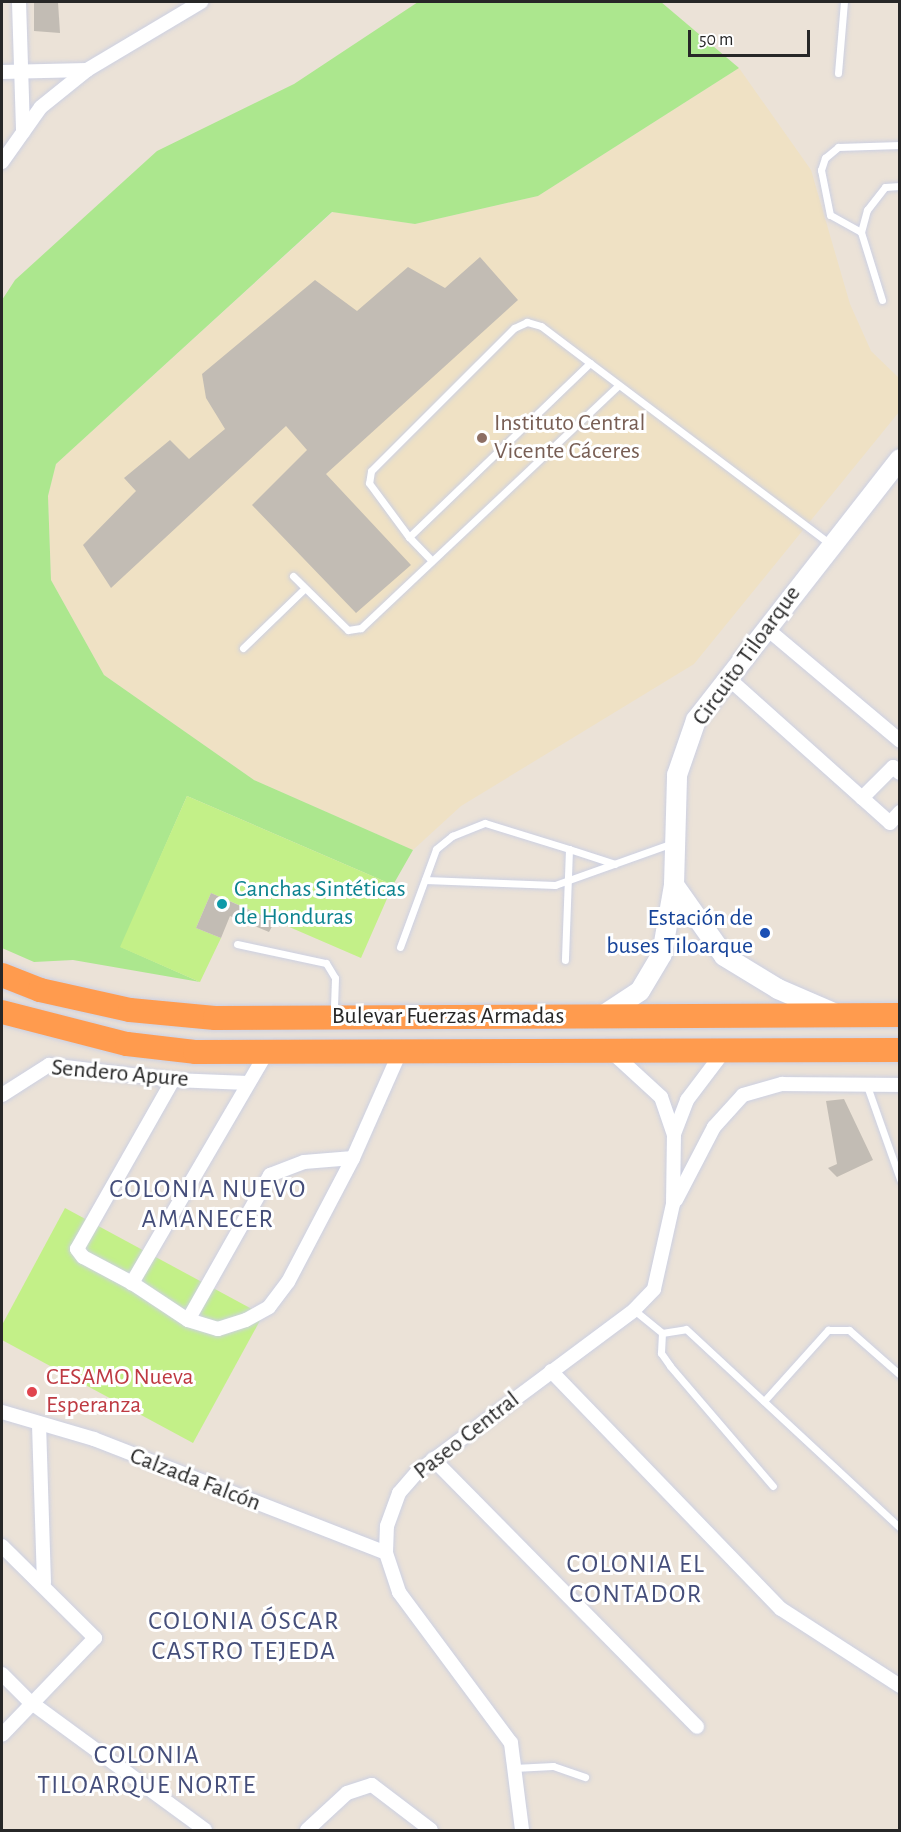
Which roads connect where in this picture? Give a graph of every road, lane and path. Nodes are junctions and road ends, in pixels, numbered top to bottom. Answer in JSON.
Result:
{"nodes":[{"id":1,"x":19,"y":2,"type":"edge"},
{"id":2,"x":201,"y":2,"type":"edge"},
{"id":3,"x":844,"y":2,"type":"edge"},
{"id":4,"x":87,"y":70,"type":"junction"},
{"id":5,"x":2,"y":72,"type":"edge"},
{"id":6,"x":20,"y":72,"type":"junction"},
{"id":7,"x":838,"y":73,"type":"dead end"},
{"id":8,"x":23,"y":132,"type":"junction"},
{"id":9,"x":900,"y":145,"type":"edge"},
{"id":10,"x":2,"y":162,"type":"edge"},
{"id":11,"x":900,"y":186,"type":"edge"},
{"id":12,"x":861,"y":232,"type":"junction"},
{"id":13,"x":882,"y":300,"type":"dead end"},
{"id":14,"x":590,"y":363,"type":"junction"},
{"id":15,"x":619,"y":385,"type":"junction"},
{"id":16,"x":900,"y":459,"type":"edge"},
{"id":17,"x":409,"y":537,"type":"junction"},
{"id":18,"x":830,"y":544,"type":"junction"},
{"id":19,"x":432,"y":561,"type":"junction"},
{"id":20,"x":293,"y":576,"type":"dead end"},
{"id":21,"x":305,"y":588,"type":"junction"},
{"id":22,"x":766,"y":628,"type":"junction"},
{"id":23,"x":243,"y":648,"type":"dead end"},
{"id":24,"x":728,"y":678,"type":"junction"},
{"id":25,"x":900,"y":741,"type":"edge"},
{"id":26,"x":900,"y":772,"type":"edge"},
{"id":27,"x":862,"y":798,"type":"junction"},
{"id":28,"x":900,"y":812,"type":"edge"},
{"id":29,"x":675,"y":842,"type":"junction"},
{"id":30,"x":569,"y":849,"type":"junction"},
{"id":31,"x":615,"y":864,"type":"junction"},
{"id":32,"x":425,"y":880,"type":"junction"},
{"id":33,"x":571,"y":880,"type":"junction"},
{"id":34,"x":674,"y":885,"type":"junction"},
{"id":35,"x":237,"y":944,"type":"dead end"},
{"id":36,"x":400,"y":946,"type":"dead end"},
{"id":37,"x":565,"y":960,"type":"dead end"},
{"id":38,"x":2,"y":975,"type":"edge"},
{"id":39,"x":2,"y":1012,"type":"edge"},
{"id":40,"x":900,"y":1015,"type":"edge"},
{"id":41,"x":602,"y":1016,"type":"junction"},
{"id":42,"x":839,"y":1016,"type":"junction"},
{"id":43,"x":334,"y":1018,"type":"junction"},
{"id":44,"x":728,"y":1047,"type":"junction"},
{"id":45,"x":900,"y":1050,"type":"edge"},
{"id":46,"x":267,"y":1052,"type":"junction"},
{"id":47,"x":399,"y":1054,"type":"junction"},
{"id":48,"x":614,"y":1054,"type":"junction"},
{"id":49,"x":173,"y":1080,"type":"junction"},
{"id":50,"x":248,"y":1083,"type":"junction"},
{"id":51,"x":900,"y":1085,"type":"edge"},
{"id":52,"x":867,"y":1086,"type":"junction"},
{"id":53,"x":2,"y":1095,"type":"edge"},
{"id":54,"x":674,"y":1134,"type":"junction"},
{"id":55,"x":353,"y":1158,"type":"junction"},
{"id":56,"x":900,"y":1179,"type":"edge"},
{"id":57,"x":673,"y":1204,"type":"junction"},
{"id":58,"x":132,"y":1283,"type":"junction"},
{"id":59,"x":634,"y":1310,"type":"junction"},
{"id":60,"x":188,"y":1320,"type":"junction"},
{"id":61,"x":662,"y":1333,"type":"junction"},
{"id":62,"x":551,"y":1371,"type":"junction"},
{"id":63,"x":900,"y":1375,"type":"edge"},
{"id":64,"x":764,"y":1401,"type":"junction"},
{"id":65,"x":2,"y":1412,"type":"edge"},
{"id":66,"x":39,"y":1424,"type":"junction"},
{"id":67,"x":433,"y":1458,"type":"junction"},
{"id":68,"x":773,"y":1486,"type":"dead end"},
{"id":69,"x":900,"y":1528,"type":"edge"},
{"id":70,"x":2,"y":1546,"type":"edge"},
{"id":71,"x":386,"y":1553,"type":"junction"},
{"id":72,"x":44,"y":1583,"type":"junction"},
{"id":73,"x":2,"y":1674,"type":"edge"},
{"id":74,"x":900,"y":1686,"type":"edge"},
{"id":75,"x":29,"y":1701,"type":"junction"},
{"id":76,"x":697,"y":1728,"type":"dead end"},
{"id":77,"x":2,"y":1735,"type":"edge"},
{"id":78,"x":514,"y":1768,"type":"junction"},
{"id":79,"x":585,"y":1777,"type":"dead end"},
{"id":80,"x":205,"y":1830,"type":"edge"},
{"id":81,"x":307,"y":1830,"type":"edge"},
{"id":82,"x":430,"y":1830,"type":"edge"},
{"id":83,"x":522,"y":1830,"type":"edge"}],
"edges":[{"from":1,"to":6,"type":"street"},
{"from":2,"to":4,"type":"street"},
{"from":3,"to":7,"type":"lane"},
{"from":4,"to":6,"type":"street"},
{"from":4,"to":8,"type":"street"},
{"from":5,"to":6,"type":"street"},
{"from":6,"to":8,"type":"street"},
{"from":8,"to":10,"type":"street"},
{"from":9,"to":12,"type":"lane"},
{"from":11,"to":12,"type":"lane"},
{"from":12,"to":13,"type":"lane"},
{"from":14,"to":15,"type":"lane"},
{"from":14,"to":17,"type":"lane"},
{"from":14,"to":17,"type":"lane"},
{"from":15,"to":18,"type":"lane"},
{"from":15,"to":19,"type":"lane"},
{"from":16,"to":18,"type":"street","name":"Circuito Tiloarque"},
{"from":17,"to":19,"type":"lane"},
{"from":18,"to":22,"type":"street","name":"Circuito Tiloarque"},
{"from":19,"to":21,"type":"lane"},
{"from":20,"to":21,"type":"lane"},
{"from":21,"to":23,"type":"lane"},
{"from":22,"to":24,"type":"street","name":"Circuito Tiloarque"},
{"from":22,"to":25,"type":"street"},
{"from":24,"to":27,"type":"street"},
{"from":24,"to":29,"type":"street","name":"Circuito Tiloarque"},
{"from":26,"to":27,"type":"street"},
{"from":27,"to":28,"type":"street"},
{"from":29,"to":31,"type":"lane"},
{"from":29,"to":34,"type":"street","name":"Circuito Tiloarque"},
{"from":30,"to":31,"type":"lane"},
{"from":30,"to":32,"type":"lane"},
{"from":30,"to":33,"type":"lane"},
{"from":31,"to":33,"type":"lane"},
{"from":32,"to":33,"type":"lane"},
{"from":32,"to":36,"type":"lane"},
{"from":33,"to":37,"type":"lane"},
{"from":34,"to":41,"type":"street","name":"Circuito Tiloarque"},
{"from":34,"to":42,"type":"street"},
{"from":35,"to":43,"type":"lane"},
{"from":38,"to":43,"type":"highway","name":"Bulevar Fuerzas Armadas"},
{"from":39,"to":46,"type":"highway","name":"Bulevar Fuerzas Armadas"},
{"from":40,"to":42,"type":"highway","name":"Bulevar Fuerzas Armadas"},
{"from":41,"to":42,"type":"highway","name":"Bulevar Fuerzas Armadas"},
{"from":41,"to":43,"type":"highway","name":"Bulevar Fuerzas Armadas"},
{"from":44,"to":45,"type":"highway","name":"Bulevar Fuerzas Armadas"},
{"from":44,"to":48,"type":"highway","name":"Bulevar Fuerzas Armadas"},
{"from":44,"to":54,"type":"street","name":"Paseo Central"},
{"from":46,"to":47,"type":"highway","name":"Bulevar Fuerzas Armadas"},
{"from":46,"to":50,"type":"street"},
{"from":47,"to":48,"type":"highway","name":"Bulevar Fuerzas Armadas"},
{"from":47,"to":55,"type":"street"},
{"from":48,"to":54,"type":"street","name":"Paseo Central"},
{"from":49,"to":50,"type":"street","name":"Sendero Apure"},
{"from":49,"to":53,"type":"street","name":"Sendero Apure"},
{"from":49,"to":58,"type":"street"},
{"from":50,"to":58,"type":"street"},
{"from":51,"to":52,"type":"street"},
{"from":52,"to":56,"type":"lane"},
{"from":52,"to":57,"type":"street"},
{"from":54,"to":57,"type":"street","name":"Paseo Central"},
{"from":55,"to":60,"type":"street"},
{"from":55,"to":60,"type":"street"},
{"from":57,"to":59,"type":"street","name":"Paseo Central"},
{"from":58,"to":60,"type":"street"},
{"from":59,"to":61,"type":"lane"},
{"from":59,"to":62,"type":"street","name":"Paseo Central"},
{"from":61,"to":64,"type":"lane"},
{"from":61,"to":68,"type":"lane"},
{"from":62,"to":67,"type":"street","name":"Paseo Central"},
{"from":62,"to":74,"type":"street"},
{"from":63,"to":64,"type":"lane"},
{"from":64,"to":69,"type":"lane"},
{"from":65,"to":66,"type":"street","name":"Calzada Falcón"},
{"from":66,"to":71,"type":"street","name":"Calzada Falcón"},
{"from":66,"to":72,"type":"street"},
{"from":67,"to":71,"type":"street","name":"Paseo Central"},
{"from":67,"to":76,"type":"street"},
{"from":70,"to":72,"type":"street"},
{"from":71,"to":78,"type":"street","name":"Paseo Central"},
{"from":72,"to":75,"type":"street"},
{"from":73,"to":75,"type":"street"},
{"from":75,"to":77,"type":"street"},
{"from":75,"to":80,"type":"street"},
{"from":78,"to":79,"type":"lane"},
{"from":78,"to":83,"type":"street","name":"Paseo Central"},
{"from":81,"to":82,"type":"street"}]}
